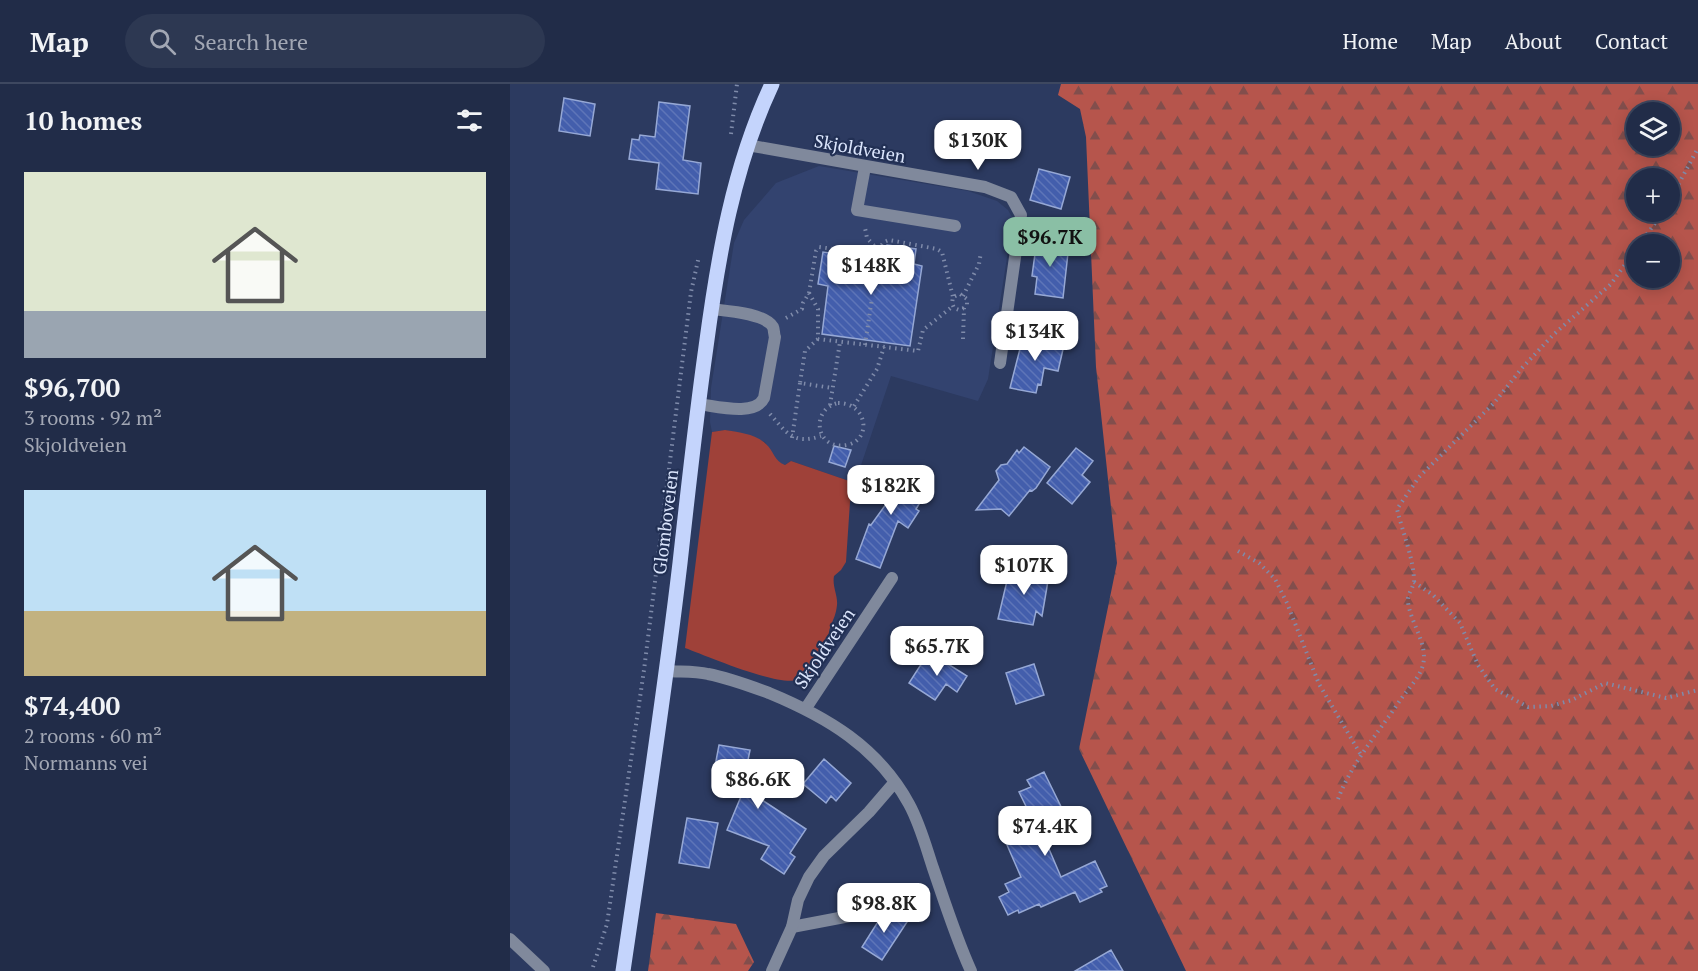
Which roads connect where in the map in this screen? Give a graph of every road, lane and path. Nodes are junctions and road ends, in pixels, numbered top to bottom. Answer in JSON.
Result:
{"nodes":[{"id":1,"x":737,"y":84,"type":"edge"},
{"id":2,"x":772,"y":84,"type":"edge"},
{"id":3,"x":730,"y":138,"type":"dead end"},
{"id":4,"x":747,"y":146,"type":"junction"},
{"id":5,"x":1698,"y":148,"type":"edge"},
{"id":6,"x":865,"y":167,"type":"junction"},
{"id":7,"x":1680,"y":181,"type":"edge"},
{"id":8,"x":956,"y":226,"type":"dead end"},
{"id":9,"x":871,"y":242,"type":"dead end"},
{"id":10,"x":701,"y":248,"type":"dead end"},
{"id":11,"x":878,"y":250,"type":"junction"},
{"id":12,"x":981,"y":252,"type":"dead end"},
{"id":13,"x":1626,"y":263,"type":"edge"},
{"id":14,"x":809,"y":293,"type":"junction"},
{"id":15,"x":963,"y":296,"type":"junction"},
{"id":16,"x":953,"y":297,"type":"junction"},
{"id":17,"x":872,"y":298,"type":"dead end"},
{"id":18,"x":953,"y":306,"type":"junction"},
{"id":19,"x":964,"y":308,"type":"junction"},
{"id":20,"x":711,"y":309,"type":"junction"},
{"id":21,"x":773,"y":328,"type":"junction"},
{"id":22,"x":818,"y":339,"type":"junction"},
{"id":23,"x":963,"y":339,"type":"dead end"},
{"id":24,"x":840,"y":342,"type":"junction"},
{"id":25,"x":865,"y":345,"type":"junction"},
{"id":26,"x":884,"y":347,"type":"junction"},
{"id":27,"x":1000,"y":363,"type":"dead end"},
{"id":28,"x":800,"y":383,"type":"junction"},
{"id":29,"x":832,"y":388,"type":"junction"},
{"id":30,"x":698,"y":404,"type":"junction"},
{"id":31,"x":761,"y":404,"type":"junction"},
{"id":32,"x":830,"y":405,"type":"junction"},
{"id":33,"x":854,"y":406,"type":"junction"},
{"id":34,"x":821,"y":436,"type":"junction"},
{"id":35,"x":792,"y":438,"type":"junction"},
{"id":36,"x":1238,"y":551,"type":"dead end"},
{"id":37,"x":892,"y":578,"type":"dead end"},
{"id":38,"x":1414,"y":582,"type":"junction"},
{"id":39,"x":667,"y":671,"type":"junction"},
{"id":40,"x":1698,"y":690,"type":"edge"},
{"id":41,"x":806,"y":708,"type":"junction"},
{"id":42,"x":1361,"y":755,"type":"junction"},
{"id":43,"x":894,"y":783,"type":"junction"},
{"id":44,"x":1338,"y":800,"type":"dead end"},
{"id":45,"x":855,"y":915,"type":"dead end"},
{"id":46,"x":792,"y":927,"type":"junction"},
{"id":47,"x":510,"y":939,"type":"edge"},
{"id":48,"x":593,"y":967,"type":"dead end"},
{"id":49,"x":544,"y":971,"type":"edge"},
{"id":50,"x":623,"y":971,"type":"edge"},
{"id":51,"x":772,"y":971,"type":"edge"},
{"id":52,"x":972,"y":971,"type":"edge"}],
"edges":[{"from":1,"to":3,"type":"path"},
{"from":2,"to":4,"type":"main road","name":"Glomboveien"},
{"from":4,"to":6,"type":"street","name":"Skjoldveien"},
{"from":4,"to":20,"type":"main road","name":"Glomboveien"},
{"from":5,"to":7,"type":"path"},
{"from":6,"to":8,"type":"street"},
{"from":6,"to":27,"type":"street","name":"Skjoldveien"},
{"from":9,"to":11,"type":"path"},
{"from":10,"to":48,"type":"path"},
{"from":11,"to":14,"type":"path"},
{"from":11,"to":16,"type":"path"},
{"from":12,"to":15,"type":"path"},
{"from":13,"to":38,"type":"path"},
{"from":14,"to":21,"type":"path"},
{"from":14,"to":22,"type":"path"},
{"from":15,"to":16,"type":"path"},
{"from":15,"to":19,"type":"path"},
{"from":16,"to":18,"type":"path"},
{"from":17,"to":25,"type":"path"},
{"from":18,"to":19,"type":"path"},
{"from":18,"to":26,"type":"path"},
{"from":19,"to":23,"type":"path"},
{"from":20,"to":21,"type":"street"},
{"from":20,"to":30,"type":"main road","name":"Glomboveien"},
{"from":21,"to":31,"type":"street"},
{"from":22,"to":24,"type":"path"},
{"from":22,"to":28,"type":"path"},
{"from":24,"to":25,"type":"path"},
{"from":24,"to":29,"type":"path"},
{"from":25,"to":26,"type":"path"},
{"from":26,"to":33,"type":"path"},
{"from":28,"to":29,"type":"path"},
{"from":28,"to":35,"type":"path"},
{"from":29,"to":32,"type":"path"},
{"from":30,"to":31,"type":"street"},
{"from":30,"to":39,"type":"main road","name":"Glomboveien"},
{"from":31,"to":35,"type":"path"},
{"from":32,"to":33,"type":"path"},
{"from":32,"to":34,"type":"path"},
{"from":33,"to":34,"type":"path"},
{"from":34,"to":35,"type":"path"},
{"from":36,"to":42,"type":"path"},
{"from":37,"to":41,"type":"street","name":"Skjoldveien"},
{"from":38,"to":40,"type":"path"},
{"from":38,"to":42,"type":"path"},
{"from":39,"to":41,"type":"street"},
{"from":39,"to":50,"type":"main road","name":"Glomboveien"},
{"from":41,"to":43,"type":"street"},
{"from":42,"to":44,"type":"path"},
{"from":43,"to":46,"type":"street"},
{"from":43,"to":52,"type":"street"},
{"from":45,"to":46,"type":"street"},
{"from":46,"to":51,"type":"street"},
{"from":47,"to":49,"type":"street"}]}
